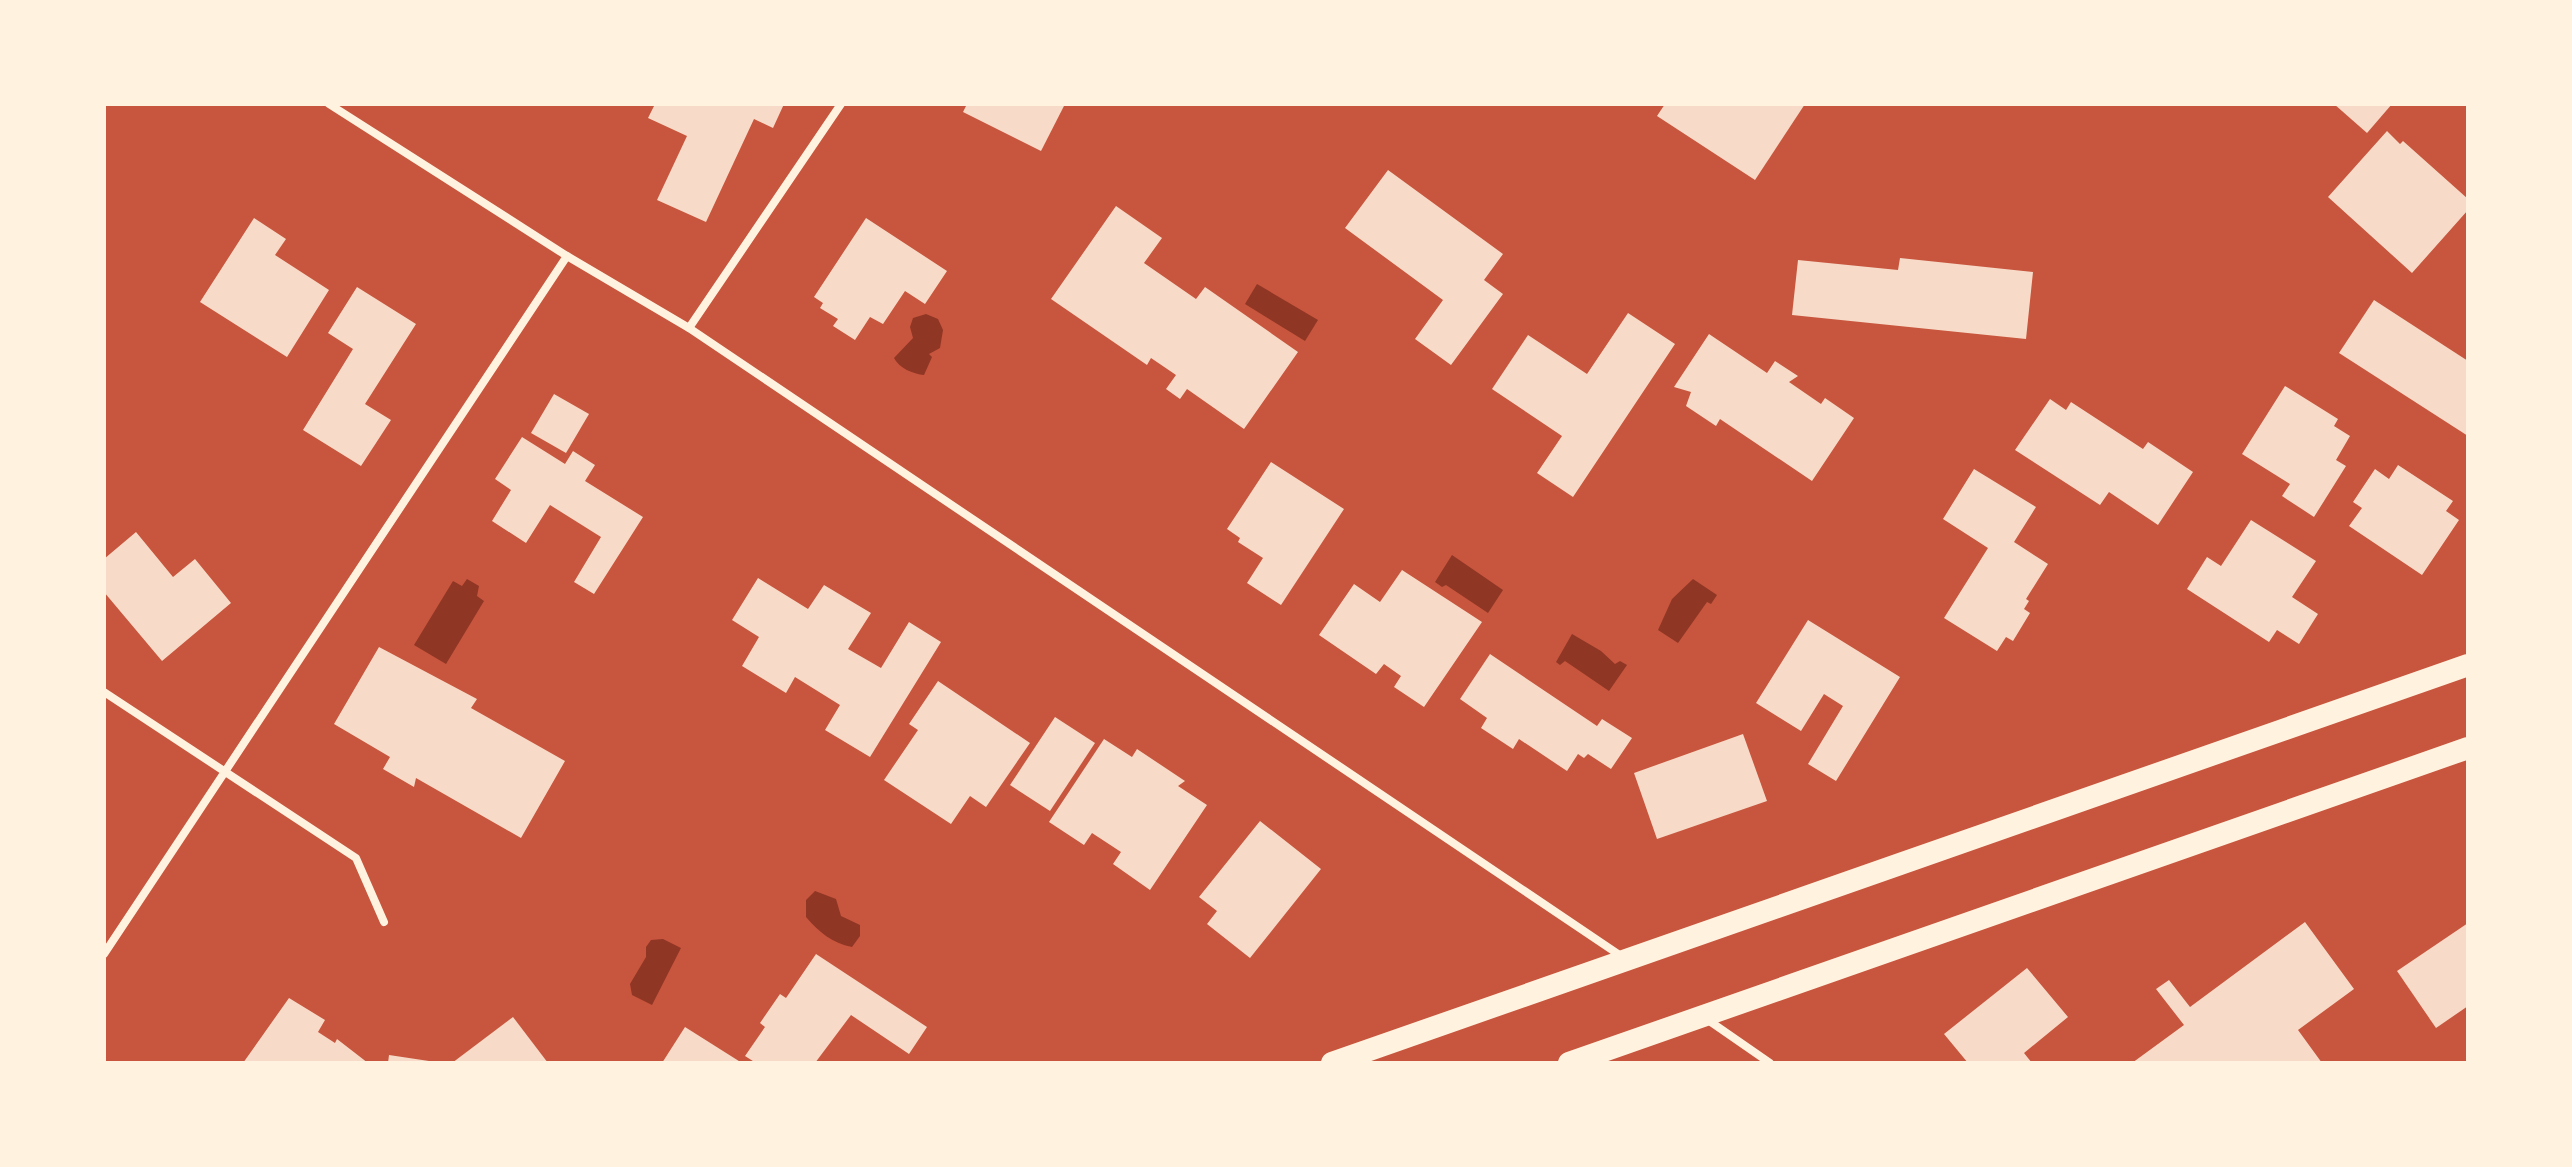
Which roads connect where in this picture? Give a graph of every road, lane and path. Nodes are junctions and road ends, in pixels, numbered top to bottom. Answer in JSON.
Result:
{"nodes":[{"id":1,"x":329,"y":104,"type":"edge"},
{"id":2,"x":841,"y":104,"type":"edge"},
{"id":3,"x":567,"y":256,"type":"junction"},
{"id":4,"x":689,"y":328,"type":"junction"},
{"id":5,"x":2468,"y":665,"type":"edge"},
{"id":6,"x":104,"y":692,"type":"edge"},
{"id":7,"x":2468,"y":748,"type":"edge"},
{"id":8,"x":225,"y":772,"type":"junction"},
{"id":9,"x":384,"y":922,"type":"dead end"},
{"id":10,"x":104,"y":954,"type":"edge"},
{"id":11,"x":1625,"y":958,"type":"junction"},
{"id":12,"x":1704,"y":1017,"type":"junction"},
{"id":13,"x":1332,"y":1063,"type":"edge"},
{"id":14,"x":1569,"y":1063,"type":"edge"},
{"id":15,"x":1770,"y":1063,"type":"edge"}],
"edges":[{"from":1,"to":3,"type":"street"},
{"from":2,"to":4,"type":"street"},
{"from":3,"to":4,"type":"street"},
{"from":3,"to":8,"type":"street"},
{"from":4,"to":11,"type":"street"},
{"from":5,"to":11,"type":"highway"},
{"from":6,"to":8,"type":"street"},
{"from":7,"to":12,"type":"highway"},
{"from":8,"to":9,"type":"street"},
{"from":8,"to":10,"type":"street"},
{"from":11,"to":13,"type":"highway"},
{"from":12,"to":14,"type":"highway"},
{"from":12,"to":15,"type":"street"}]}
